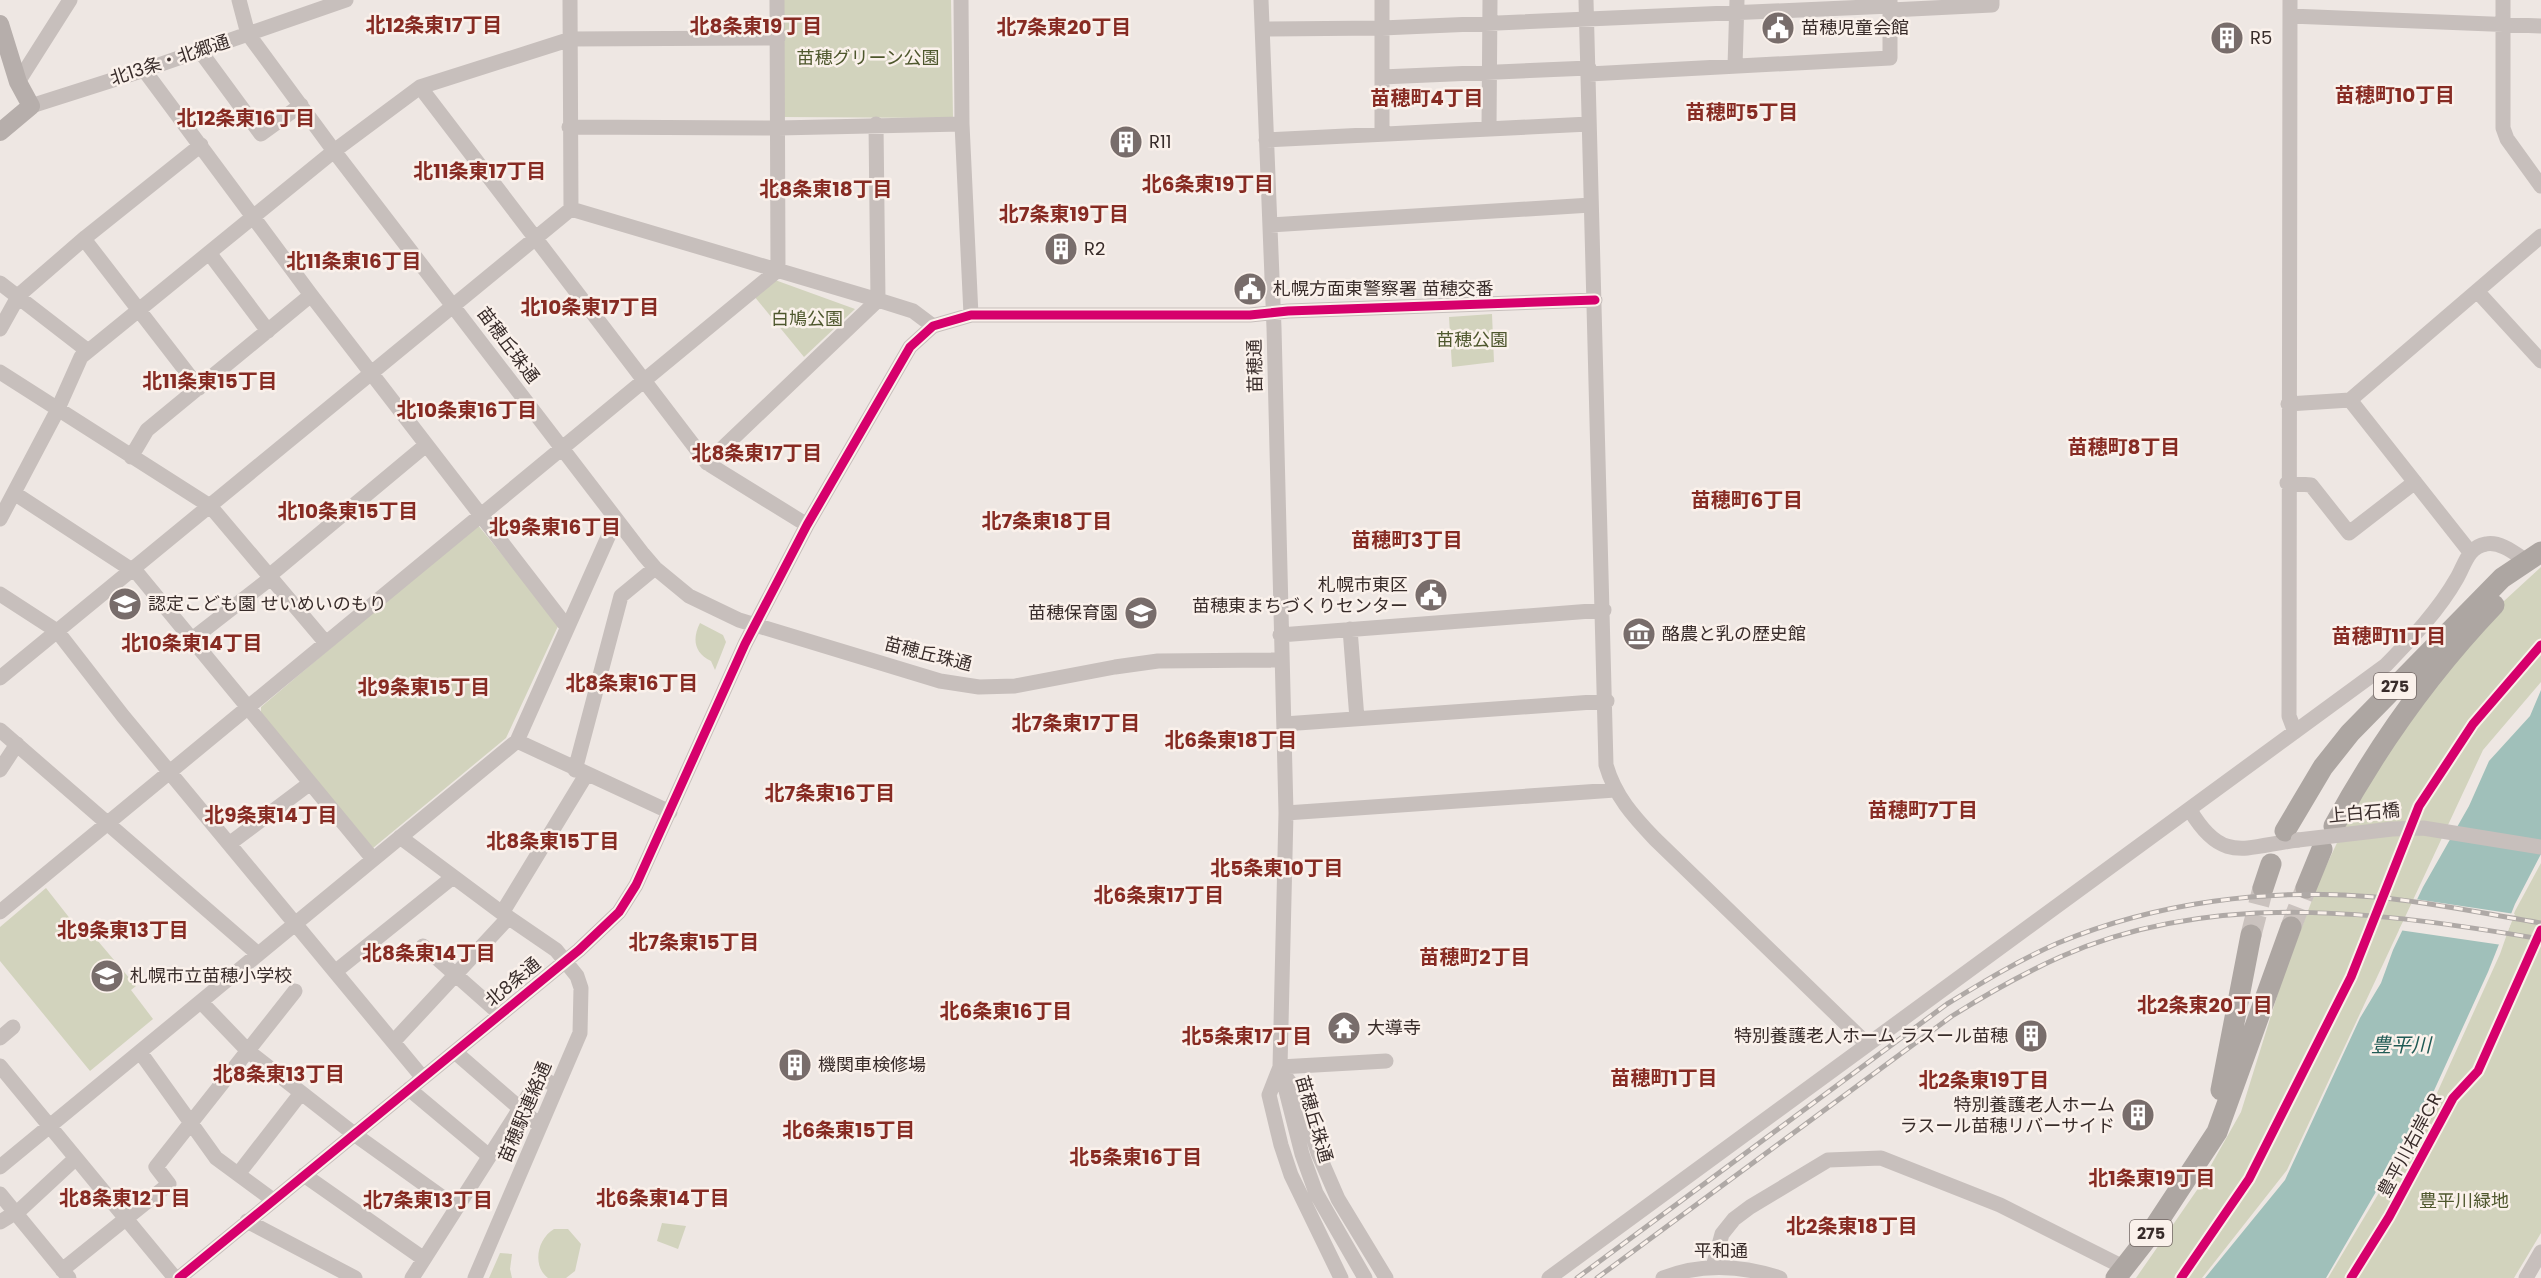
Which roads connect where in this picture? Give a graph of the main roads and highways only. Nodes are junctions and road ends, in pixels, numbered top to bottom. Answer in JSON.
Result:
{"nodes":[{"id":1,"x":0,"y":24,"type":"edge"},
{"id":2,"x":0,"y":132,"type":"edge"},
{"id":3,"x":2535,"y":557,"type":"edge"},
{"id":4,"x":2334,"y":826,"type":"dead end"},
{"id":5,"x":2291,"y":835,"type":"road end"},
{"id":6,"x":2322,"y":849,"type":"dead end"},
{"id":7,"x":2271,"y":864,"type":"dead end"},
{"id":8,"x":2263,"y":888,"type":"tunnel mouth"},
{"id":9,"x":2306,"y":888,"type":"tunnel mouth"},
{"id":10,"x":2291,"y":927,"type":"tunnel mouth"},
{"id":11,"x":2251,"y":934,"type":"tunnel mouth"},
{"id":12,"x":2183,"y":1185,"type":"junction"},
{"id":13,"x":2120,"y":1273,"type":"edge"}],
"edges":[{"from":1,"to":2,"type":"main road","name":"北13条・北郷通"},
{"from":3,"to":4,"type":"highway","number":"275"},
{"from":3,"to":5,"type":"highway","number":"275"},
{"from":6,"to":9,"type":"highway"},
{"from":7,"to":8,"type":"highway"},
{"from":10,"to":12,"type":"highway","number":"275"},
{"from":11,"to":12,"type":"highway","number":"275"},
{"from":12,"to":13,"type":"highway","number":"275"}]}
